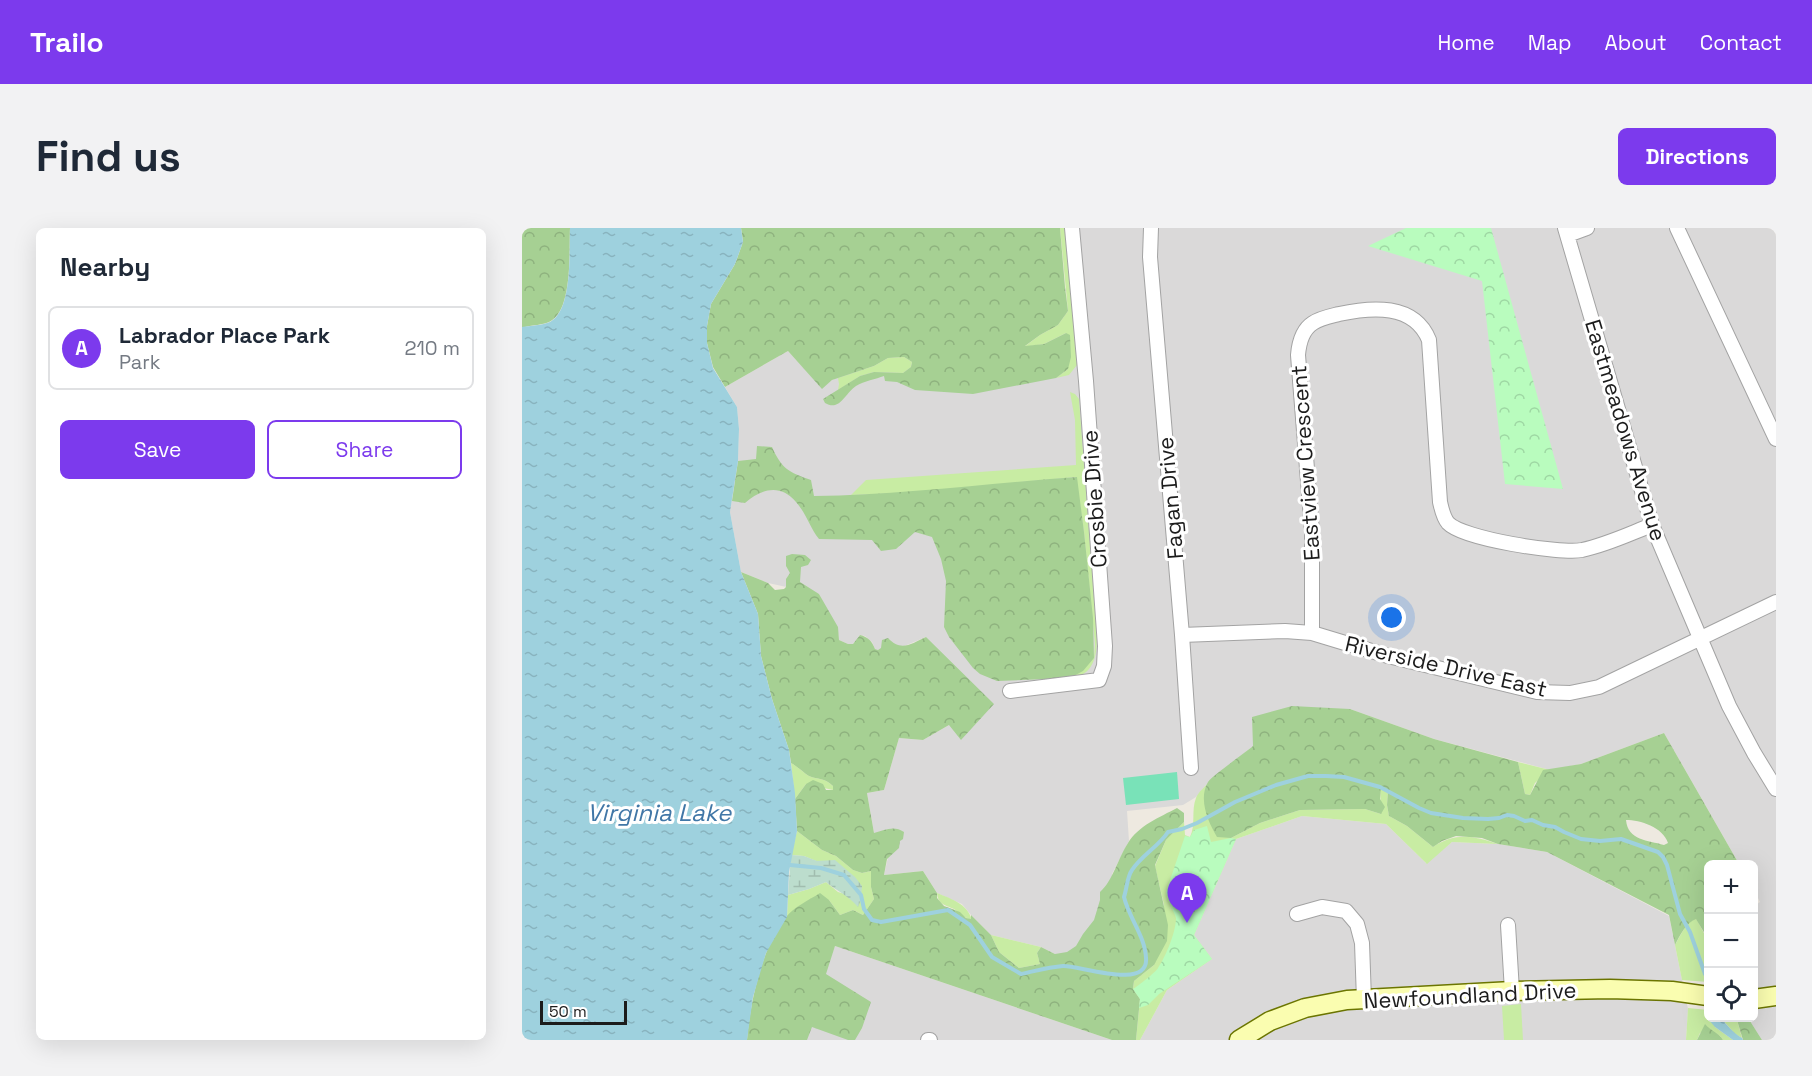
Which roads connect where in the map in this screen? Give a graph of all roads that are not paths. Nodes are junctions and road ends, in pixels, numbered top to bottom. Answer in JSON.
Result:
{"nodes":[{"id":1,"x":1072,"y":228,"type":"edge"},
{"id":2,"x":1587,"y":228,"type":"edge"},
{"id":3,"x":1677,"y":228,"type":"edge"},
{"id":4,"x":1156,"y":229,"type":"edge"},
{"id":5,"x":1567,"y":232,"type":"edge"},
{"id":6,"x":1776,"y":439,"type":"edge"},
{"id":7,"x":1652,"y":525,"type":"junction"},
{"id":8,"x":1776,"y":602,"type":"edge"},
{"id":9,"x":1312,"y":633,"type":"junction"},
{"id":10,"x":1182,"y":635,"type":"junction"},
{"id":11,"x":1700,"y":639,"type":"junction"},
{"id":12,"x":1010,"y":691,"type":"dead end"},
{"id":13,"x":1191,"y":768,"type":"dead end"},
{"id":14,"x":1776,"y":789,"type":"edge"},
{"id":15,"x":1297,"y":914,"type":"dead end"},
{"id":16,"x":1508,"y":925,"type":"dead end"},
{"id":17,"x":1512,"y":991,"type":"junction"},
{"id":18,"x":1704,"y":995,"type":"edge"},
{"id":19,"x":1776,"y":996,"type":"edge"},
{"id":20,"x":1758,"y":998,"type":"edge"},
{"id":21,"x":1364,"y":1000,"type":"junction"},
{"id":22,"x":1239,"y":1040,"type":"edge"}],
"edges":[{"from":1,"to":12,"type":"street","name":"Crosbie Drive"},
{"from":2,"to":5,"type":"street"},
{"from":3,"to":6,"type":"street"},
{"from":4,"to":10,"type":"street","name":"Fagan Drive"},
{"from":5,"to":7,"type":"street","name":"Eastmeadows Avenue"},
{"from":7,"to":9,"type":"street","name":"Eastview Crescent"},
{"from":7,"to":11,"type":"street","name":"Eastmeadows Avenue"},
{"from":8,"to":11,"type":"street","name":"Riverside Drive East"},
{"from":9,"to":10,"type":"street","name":"Riverside Drive East"},
{"from":9,"to":11,"type":"street","name":"Riverside Drive East"},
{"from":10,"to":13,"type":"street","name":"Fagan Drive"},
{"from":11,"to":14,"type":"street","name":"Eastmeadows Avenue"},
{"from":15,"to":21,"type":"street"},
{"from":16,"to":17,"type":"street"},
{"from":17,"to":18,"type":"street","name":"Newfoundland Drive"},
{"from":17,"to":21,"type":"street","name":"Newfoundland Drive"},
{"from":19,"to":20,"type":"street"},
{"from":21,"to":22,"type":"street","name":"Newfoundland Drive"}]}
